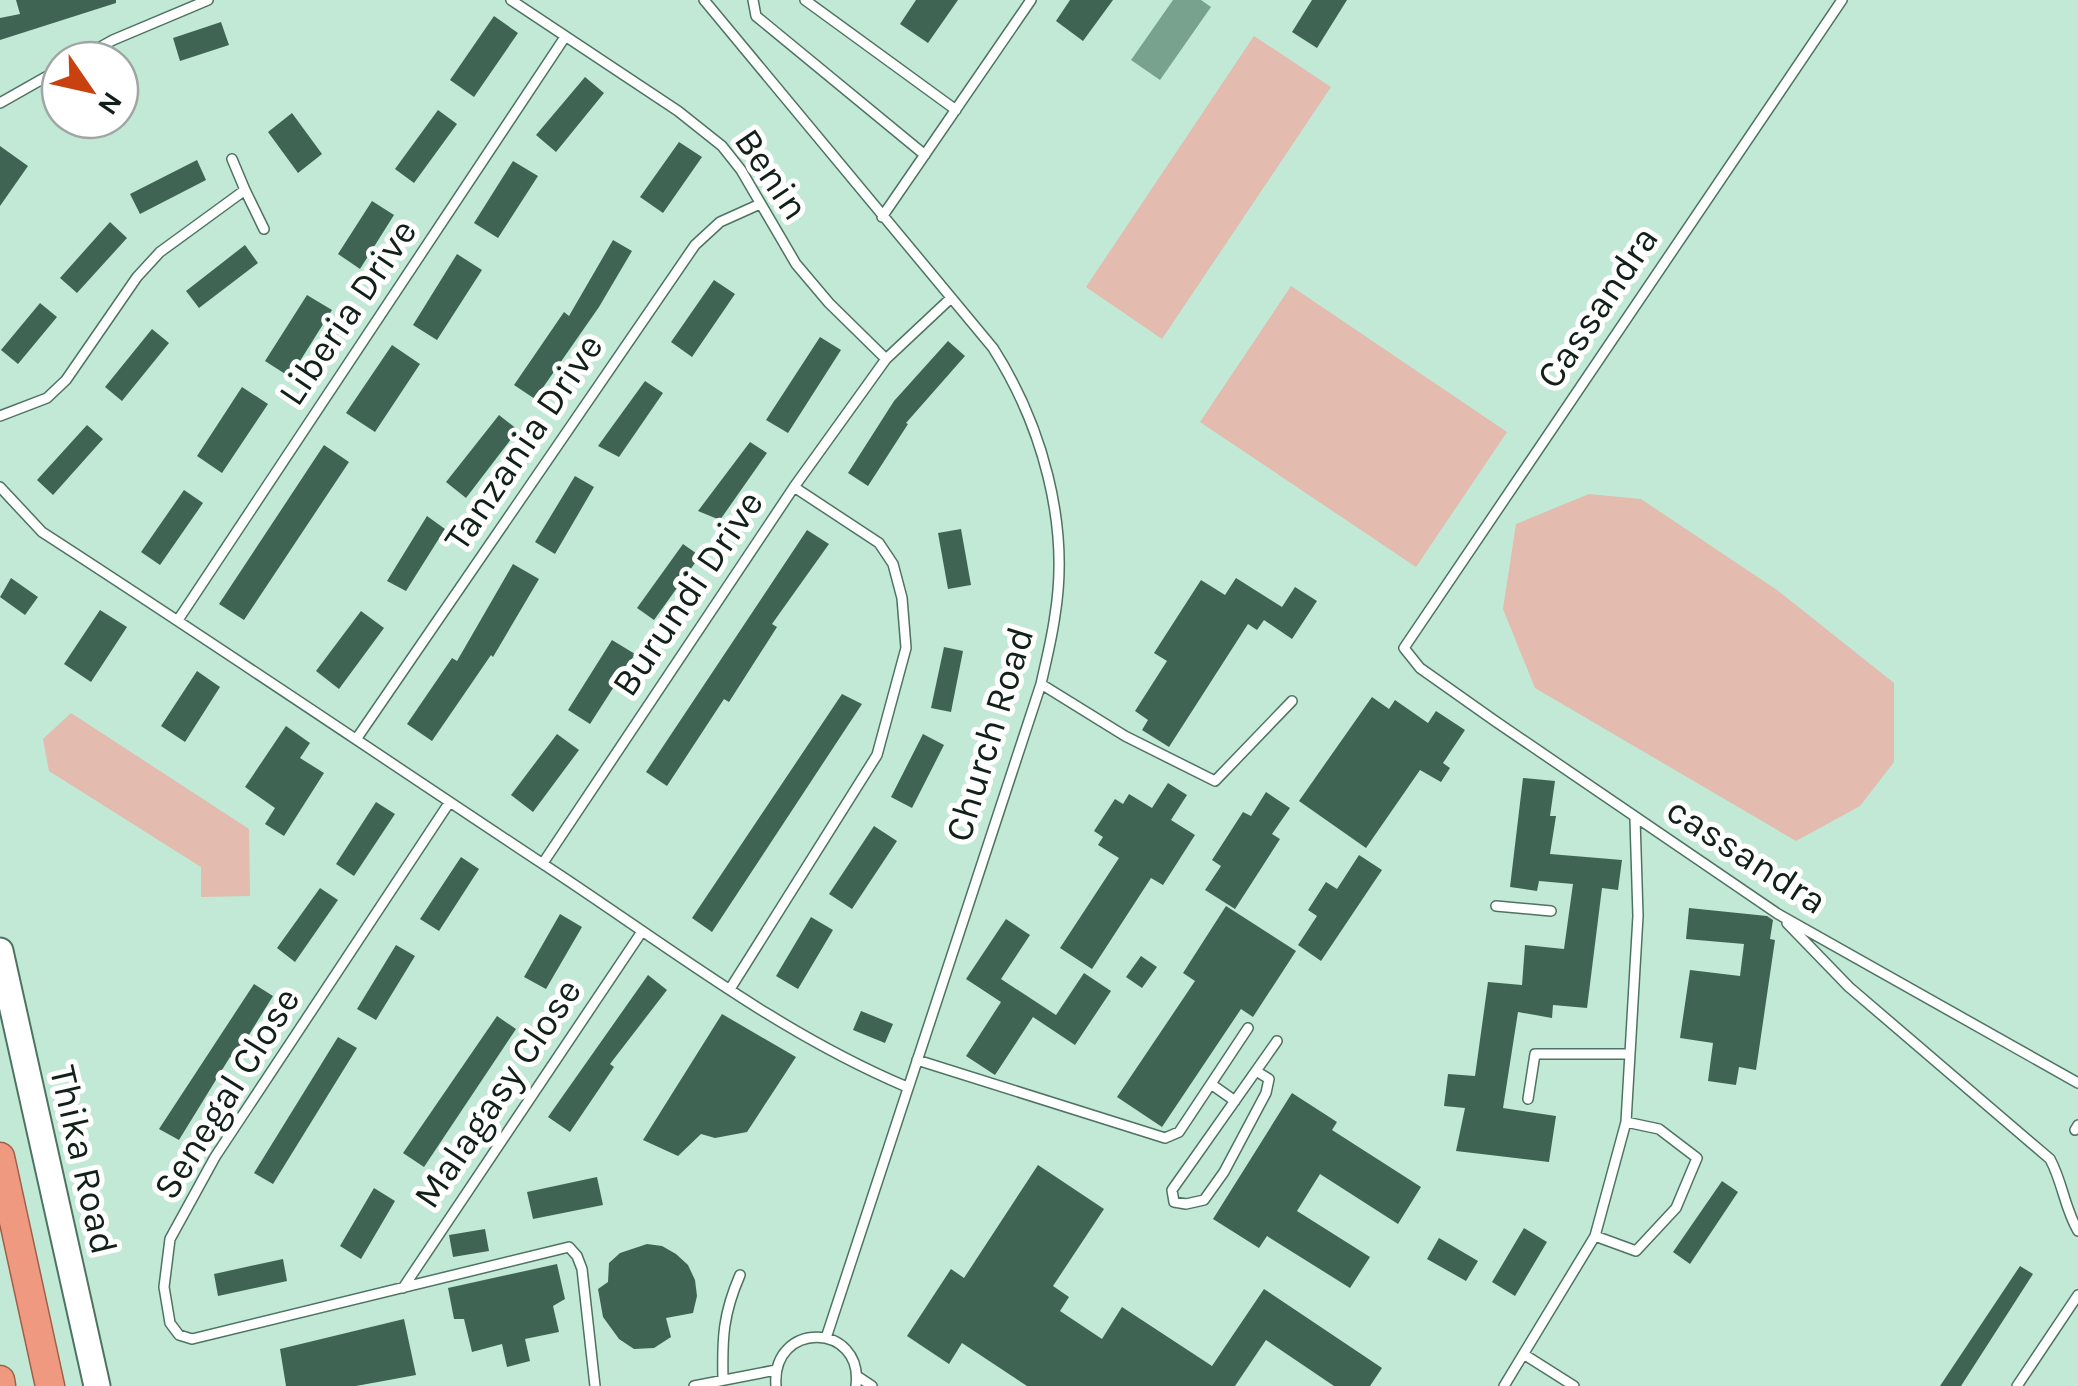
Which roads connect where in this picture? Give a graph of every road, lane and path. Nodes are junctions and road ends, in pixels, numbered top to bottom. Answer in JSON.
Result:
{"nodes":[{"id":1,"x":208,"y":0,"type":"edge"},
{"id":2,"x":511,"y":0,"type":"edge"},
{"id":3,"x":704,"y":0,"type":"edge"},
{"id":4,"x":752,"y":0,"type":"edge"},
{"id":5,"x":805,"y":0,"type":"edge"},
{"id":6,"x":1031,"y":0,"type":"edge"},
{"id":7,"x":1842,"y":0,"type":"edge"},
{"id":8,"x":565,"y":37,"type":"junction"},
{"id":9,"x":113,"y":40,"type":"edge"},
{"id":10,"x":40,"y":81,"type":"edge"},
{"id":11,"x":0,"y":103,"type":"edge"},
{"id":12,"x":956,"y":110,"type":"junction"},
{"id":13,"x":925,"y":156,"type":"junction"},
{"id":14,"x":232,"y":159,"type":"dead end"},
{"id":15,"x":245,"y":190,"type":"junction"},
{"id":16,"x":760,"y":204,"type":"junction"},
{"id":17,"x":882,"y":217,"type":"junction"},
{"id":18,"x":264,"y":229,"type":"dead end"},
{"id":19,"x":950,"y":298,"type":"junction"},
{"id":20,"x":886,"y":359,"type":"junction"},
{"id":21,"x":0,"y":416,"type":"edge"},
{"id":22,"x":0,"y":487,"type":"edge"},
{"id":23,"x":794,"y":487,"type":"junction"},
{"id":24,"x":178,"y":620,"type":"junction"},
{"id":25,"x":1404,"y":648,"type":"joint"},
{"id":26,"x":1041,"y":684,"type":"junction"},
{"id":27,"x":1292,"y":702,"type":"dead end"},
{"id":28,"x":357,"y":738,"type":"junction"},
{"id":29,"x":450,"y":804,"type":"junction"},
{"id":30,"x":1634,"y":818,"type":"junction"},
{"id":31,"x":543,"y":864,"type":"junction"},
{"id":32,"x":1496,"y":906,"type":"dead end"},
{"id":33,"x":1551,"y":911,"type":"dead end"},
{"id":34,"x":1778,"y":914,"type":"junction"},
{"id":35,"x":642,"y":932,"type":"junction"},
{"id":36,"x":0,"y":951,"type":"edge"},
{"id":37,"x":730,"y":990,"type":"junction"},
{"id":38,"x":1248,"y":1028,"type":"dead end"},
{"id":39,"x":1277,"y":1042,"type":"dead end"},
{"id":40,"x":1630,"y":1054,"type":"junction"},
{"id":41,"x":917,"y":1060,"type":"junction"},
{"id":42,"x":1256,"y":1071,"type":"junction"},
{"id":43,"x":2078,"y":1083,"type":"edge"},
{"id":44,"x":1211,"y":1084,"type":"junction"},
{"id":45,"x":906,"y":1087,"type":"junction"},
{"id":46,"x":1528,"y":1099,"type":"dead end"},
{"id":47,"x":1234,"y":1101,"type":"junction"},
{"id":48,"x":1626,"y":1122,"type":"junction"},
{"id":49,"x":0,"y":1157,"type":"edge"},
{"id":50,"x":2078,"y":1231,"type":"edge"},
{"id":51,"x":1595,"y":1236,"type":"junction"},
{"id":52,"x":740,"y":1275,"type":"dead end"},
{"id":53,"x":402,"y":1288,"type":"junction"},
{"id":54,"x":2078,"y":1295,"type":"edge"},
{"id":55,"x":826,"y":1338,"type":"junction"},
{"id":56,"x":1525,"y":1355,"type":"junction"},
{"id":57,"x":776,"y":1370,"type":"junction"},
{"id":58,"x":723,"y":1380,"type":"junction"},
{"id":59,"x":856,"y":1381,"type":"edge"},
{"id":60,"x":50,"y":1386,"type":"edge"},
{"id":61,"x":97,"y":1386,"type":"edge"},
{"id":62,"x":595,"y":1386,"type":"edge"},
{"id":63,"x":694,"y":1386,"type":"edge"},
{"id":64,"x":776,"y":1386,"type":"edge"},
{"id":65,"x":872,"y":1386,"type":"edge"},
{"id":66,"x":1504,"y":1386,"type":"edge"},
{"id":67,"x":1574,"y":1386,"type":"edge"},
{"id":68,"x":2017,"y":1386,"type":"edge"}],
"edges":[{"from":1,"to":9,"type":"lane"},
{"from":2,"to":8,"type":"lane","name":"Benin"},
{"from":3,"to":17,"type":"lane","name":"Church Road"},
{"from":4,"to":13,"type":"lane"},
{"from":5,"to":12,"type":"lane"},
{"from":6,"to":12,"type":"lane"},
{"from":7,"to":25,"type":"lane","name":"Cassandra"},
{"from":8,"to":16,"type":"lane","name":"Benin"},
{"from":8,"to":24,"type":"lane","name":"Liberia Drive"},
{"from":10,"to":11,"type":"lane"},
{"from":12,"to":13,"type":"lane"},
{"from":13,"to":17,"type":"lane"},
{"from":14,"to":15,"type":"lane"},
{"from":15,"to":18,"type":"lane"},
{"from":15,"to":21,"type":"lane"},
{"from":16,"to":20,"type":"lane","name":"Benin"},
{"from":16,"to":28,"type":"lane","name":"Tanzania Drive"},
{"from":17,"to":19,"type":"lane","name":"Church Road"},
{"from":19,"to":20,"type":"lane"},
{"from":19,"to":26,"type":"lane","name":"Church Road"},
{"from":20,"to":23,"type":"lane","name":"Burundi Drive"},
{"from":22,"to":24,"type":"lane"},
{"from":23,"to":31,"type":"lane","name":"Burundi Drive"},
{"from":23,"to":37,"type":"lane"},
{"from":24,"to":28,"type":"lane"},
{"from":25,"to":30,"type":"lane","name":"cassandra"},
{"from":26,"to":27,"type":"lane"},
{"from":26,"to":41,"type":"lane","name":"Church Road"},
{"from":28,"to":29,"type":"lane"},
{"from":29,"to":31,"type":"lane"},
{"from":29,"to":53,"type":"lane","name":"Senegal Close"},
{"from":30,"to":34,"type":"lane","name":"cassandra"},
{"from":30,"to":40,"type":"lane"},
{"from":31,"to":35,"type":"lane"},
{"from":32,"to":33,"type":"lane"},
{"from":34,"to":43,"type":"lane","name":"cassandra"},
{"from":34,"to":50,"type":"lane"},
{"from":35,"to":37,"type":"lane"},
{"from":35,"to":53,"type":"lane","name":"Malagasy Close"},
{"from":36,"to":61,"type":"main road","name":"Thika Road"},
{"from":37,"to":45,"type":"lane"},
{"from":38,"to":44,"type":"lane"},
{"from":39,"to":42,"type":"lane"},
{"from":40,"to":46,"type":"lane"},
{"from":40,"to":48,"type":"lane"},
{"from":41,"to":44,"type":"lane"},
{"from":41,"to":45,"type":"lane","name":"Church Road"},
{"from":42,"to":47,"type":"lane"},
{"from":42,"to":47,"type":"lane"},
{"from":44,"to":47,"type":"lane"},
{"from":45,"to":55,"type":"lane","name":"Church Road"},
{"from":48,"to":51,"type":"lane"},
{"from":48,"to":51,"type":"lane"},
{"from":49,"to":60,"type":"highway"},
{"from":51,"to":56,"type":"lane"},
{"from":52,"to":58,"type":"lane"},
{"from":53,"to":62,"type":"lane"},
{"from":54,"to":68,"type":"lane"},
{"from":55,"to":57,"type":"lane"},
{"from":55,"to":59,"type":"lane"},
{"from":56,"to":66,"type":"lane"},
{"from":56,"to":67,"type":"lane"},
{"from":57,"to":58,"type":"lane"},
{"from":57,"to":64,"type":"lane"},
{"from":58,"to":63,"type":"lane"},
{"from":59,"to":65,"type":"lane"}]}
